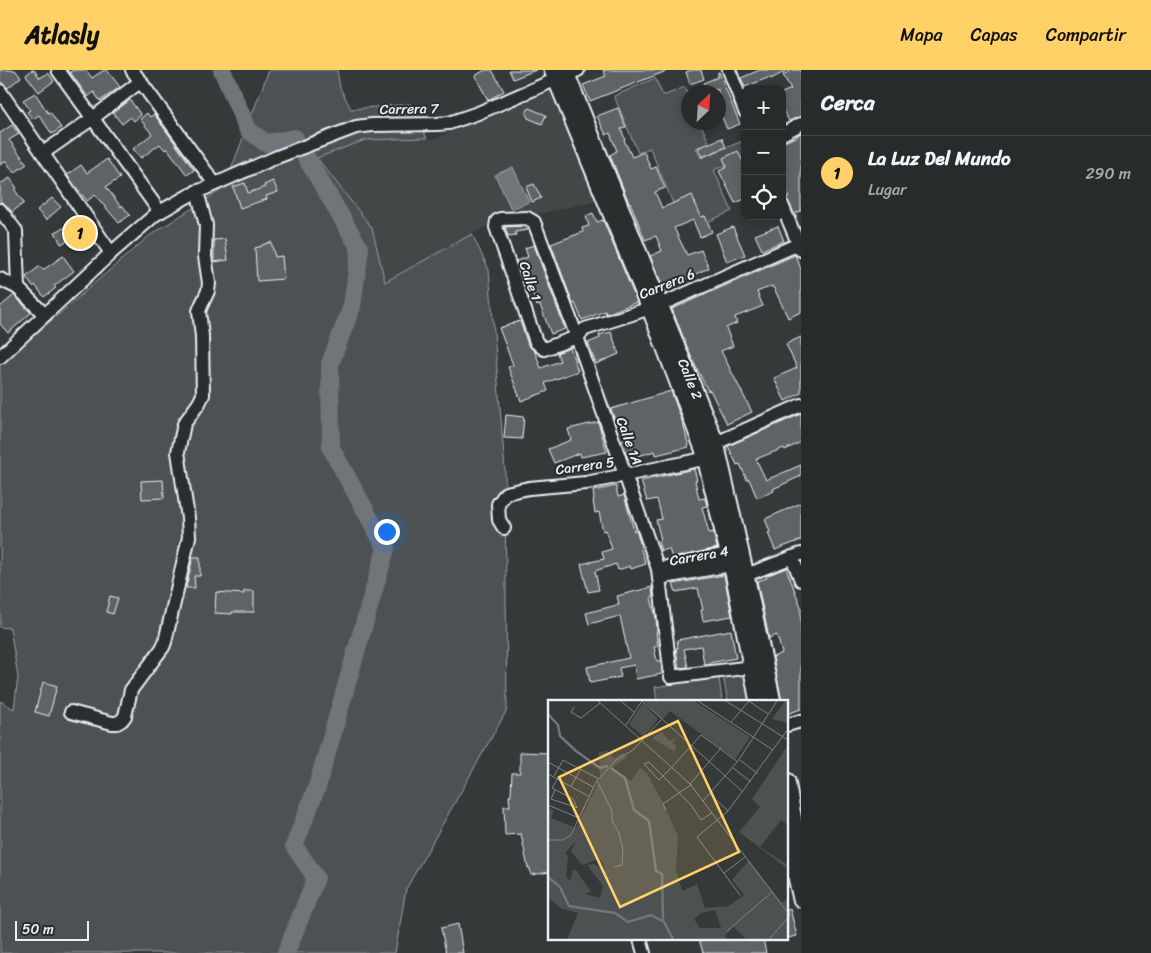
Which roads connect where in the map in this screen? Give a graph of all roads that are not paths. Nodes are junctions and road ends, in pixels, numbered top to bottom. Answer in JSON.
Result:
{"nodes":[{"id":1,"x":58,"y":70,"type":"edge"},
{"id":2,"x":132,"y":70,"type":"edge"},
{"id":3,"x":729,"y":70,"type":"edge"},
{"id":4,"x":564,"y":73,"type":"edge"},
{"id":5,"x":140,"y":81,"type":"junction"},
{"id":6,"x":0,"y":91,"type":"edge"},
{"id":7,"x":741,"y":102,"type":"edge"},
{"id":8,"x":93,"y":118,"type":"junction"},
{"id":9,"x":801,"y":124,"type":"edge"},
{"id":10,"x":786,"y":132,"type":"edge"},
{"id":11,"x":43,"y":153,"type":"junction"},
{"id":12,"x":215,"y":184,"type":"junction"},
{"id":13,"x":197,"y":191,"type":"junction"},
{"id":14,"x":0,"y":210,"type":"edge"},
{"id":15,"x":160,"y":212,"type":"junction"},
{"id":16,"x":786,"y":214,"type":"edge"},
{"id":17,"x":500,"y":219,"type":"joint"},
{"id":18,"x":800,"y":246,"type":"edge"},
{"id":19,"x":111,"y":253,"type":"junction"},
{"id":20,"x":0,"y":279,"type":"edge"},
{"id":21,"x":18,"y":288,"type":"junction"},
{"id":22,"x":655,"y":307,"type":"junction"},
{"id":23,"x":45,"y":316,"type":"junction"},
{"id":24,"x":577,"y":337,"type":"junction"},
{"id":25,"x":544,"y":349,"type":"joint"},
{"id":26,"x":1,"y":354,"type":"edge"},
{"id":27,"x":801,"y":405,"type":"edge"},
{"id":28,"x":711,"y":452,"type":"junction"},
{"id":29,"x":626,"y":476,"type":"junction"},
{"id":30,"x":504,"y":528,"type":"dead end"},
{"id":31,"x":797,"y":556,"type":"edge"},
{"id":32,"x":737,"y":564,"type":"junction"},
{"id":33,"x":658,"y":574,"type":"junction"},
{"id":34,"x":801,"y":580,"type":"edge"},
{"id":35,"x":752,"y":667,"type":"junction"},
{"id":36,"x":758,"y":700,"type":"edge"},
{"id":37,"x":772,"y":700,"type":"edge"},
{"id":38,"x":71,"y":712,"type":"dead end"},
{"id":39,"x":801,"y":721,"type":"edge"},
{"id":40,"x":788,"y":726,"type":"edge"},
{"id":41,"x":788,"y":787,"type":"edge"},
{"id":42,"x":788,"y":840,"type":"edge"},
{"id":43,"x":801,"y":861,"type":"edge"},
{"id":44,"x":801,"y":899,"type":"edge"},
{"id":45,"x":640,"y":940,"type":"edge"},
{"id":46,"x":644,"y":953,"type":"edge"}],
"edges":[{"from":1,"to":8,"type":"street"},
{"from":2,"to":5,"type":"street"},
{"from":3,"to":7,"type":"street"},
{"from":4,"to":12,"type":"street","name":"Carrera 7"},
{"from":4,"to":22,"type":"main road","name":"Calle 2"},
{"from":5,"to":8,"type":"street"},
{"from":5,"to":12,"type":"street"},
{"from":6,"to":11,"type":"street"},
{"from":8,"to":11,"type":"street"},
{"from":8,"to":15,"type":"street"},
{"from":9,"to":10,"type":"street"},
{"from":11,"to":19,"type":"street"},
{"from":12,"to":13,"type":"street","name":"Carrera 7"},
{"from":13,"to":15,"type":"street","name":"Carrera 7"},
{"from":13,"to":38,"type":"street"},
{"from":14,"to":21,"type":"street"},
{"from":15,"to":19,"type":"street","name":"Carrera 7"},
{"from":16,"to":18,"type":"street"},
{"from":17,"to":24,"type":"street","name":"Calle 1A"},
{"from":17,"to":25,"type":"street","name":"Calle 1"},
{"from":18,"to":22,"type":"street","name":"Carrera 6"},
{"from":19,"to":23,"type":"street","name":"Carrera 7"},
{"from":20,"to":21,"type":"street"},
{"from":21,"to":23,"type":"street"},
{"from":22,"to":24,"type":"street","name":"Carrera 6"},
{"from":22,"to":28,"type":"main road","name":"Calle 2"},
{"from":23,"to":26,"type":"street","name":"Carrera 7"},
{"from":24,"to":25,"type":"street","name":"Carrera 6"},
{"from":24,"to":29,"type":"street","name":"Calle 1A"},
{"from":27,"to":28,"type":"street","name":"Carrera 5"},
{"from":28,"to":29,"type":"street","name":"Carrera 5"},
{"from":28,"to":32,"type":"main road","name":"Calle 2"},
{"from":29,"to":30,"type":"street","name":"Carrera 5"},
{"from":29,"to":33,"type":"street","name":"Calle 1A"},
{"from":31,"to":32,"type":"street","name":"Carrera 4"},
{"from":31,"to":34,"type":"street"},
{"from":32,"to":33,"type":"street","name":"Carrera 4"},
{"from":32,"to":35,"type":"main road","name":"Calle 2"},
{"from":32,"to":37,"type":"main road","name":"Calle 2"},
{"from":33,"to":35,"type":"street","name":"Calle 1A"},
{"from":35,"to":36,"type":"main road","name":"Calle 2"},
{"from":39,"to":40,"type":"street"},
{"from":41,"to":43,"type":"main road"},
{"from":42,"to":44,"type":"main road"},
{"from":45,"to":46,"type":"street"}]}
